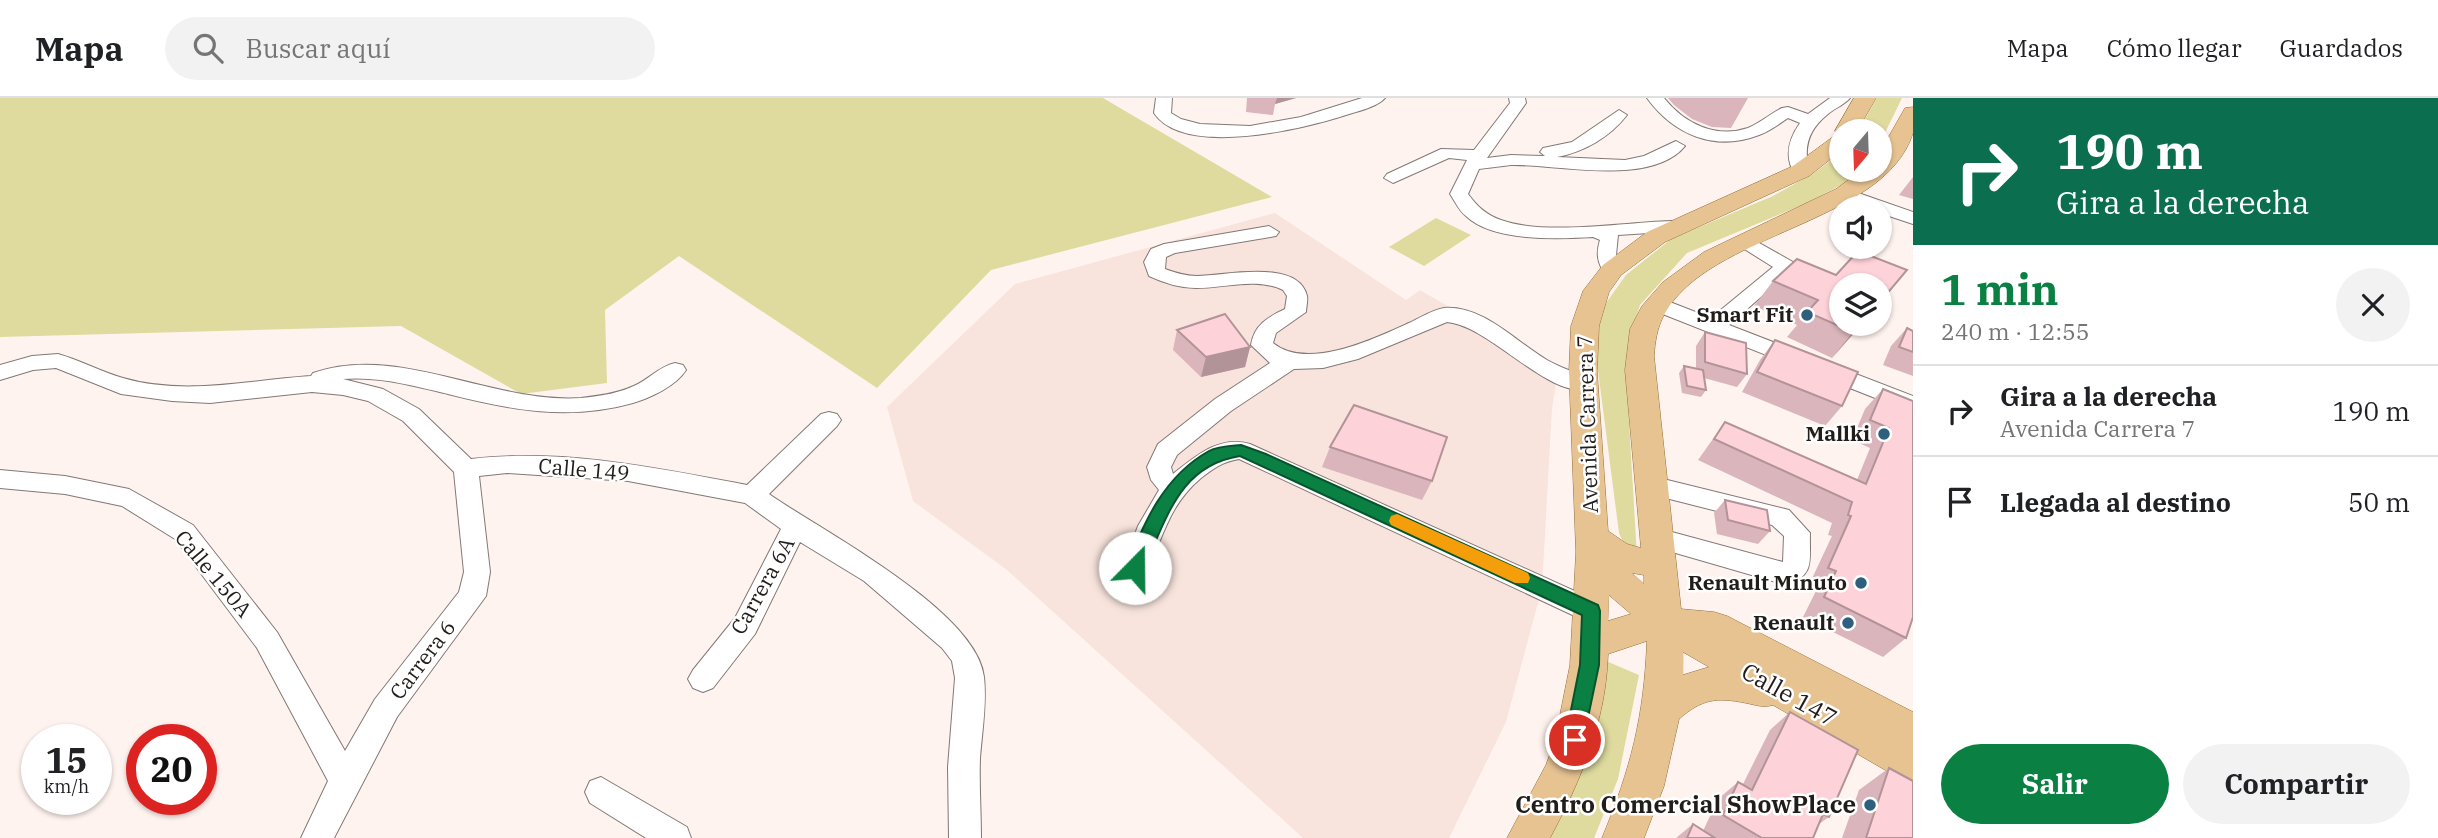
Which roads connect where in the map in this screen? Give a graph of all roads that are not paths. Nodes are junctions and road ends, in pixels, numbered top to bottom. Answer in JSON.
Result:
{"nodes":[{"id":1,"x":1164,"y":98,"type":"edge"},
{"id":2,"x":1377,"y":98,"type":"edge"},
{"id":3,"x":1517,"y":98,"type":"edge"},
{"id":4,"x":1655,"y":98,"type":"edge"},
{"id":5,"x":1865,"y":98,"type":"edge"},
{"id":6,"x":1834,"y":102,"type":"edge"},
{"id":7,"x":1619,"y":115,"type":"dead end"},
{"id":8,"x":1853,"y":119,"type":"edge"},
{"id":9,"x":1911,"y":120,"type":"edge"},
{"id":10,"x":1766,"y":122,"type":"junction"},
{"id":11,"x":1812,"y":122,"type":"junction"},
{"id":12,"x":1676,"y":146,"type":"dead end"},
{"id":13,"x":1829,"y":149,"type":"edge"},
{"id":14,"x":1892,"y":150,"type":"edge"},
{"id":15,"x":1511,"y":160,"type":"junction"},
{"id":16,"x":1476,"y":161,"type":"junction"},
{"id":17,"x":1801,"y":170,"type":"junction"},
{"id":18,"x":1393,"y":178,"type":"dead end"},
{"id":19,"x":1860,"y":182,"type":"edge"},
{"id":20,"x":1844,"y":194,"type":"junction"},
{"id":21,"x":1913,"y":218,"type":"edge"},
{"id":22,"x":1673,"y":227,"type":"junction"},
{"id":23,"x":1593,"y":230,"type":"junction"},
{"id":24,"x":1269,"y":232,"type":"dead end"},
{"id":25,"x":1745,"y":241,"type":"junction"},
{"id":26,"x":1612,"y":270,"type":"junction"},
{"id":27,"x":1657,"y":304,"type":"junction"},
{"id":28,"x":1714,"y":326,"type":"junction"},
{"id":29,"x":1288,"y":362,"type":"junction"},
{"id":30,"x":675,"y":370,"type":"dead end"},
{"id":31,"x":0,"y":373,"type":"edge"},
{"id":32,"x":312,"y":384,"type":"junction"},
{"id":33,"x":1584,"y":384,"type":"junction"},
{"id":34,"x":1913,"y":405,"type":"edge"},
{"id":35,"x":829,"y":420,"type":"dead end"},
{"id":36,"x":466,"y":469,"type":"junction"},
{"id":37,"x":0,"y":479,"type":"edge"},
{"id":38,"x":1651,"y":485,"type":"junction"},
{"id":39,"x":1174,"y":487,"type":"junction"},
{"id":40,"x":752,"y":495,"type":"junction"},
{"id":41,"x":795,"y":526,"type":"junction"},
{"id":42,"x":1592,"y":543,"type":"junction"},
{"id":43,"x":1135,"y":568,"type":"dead end"},
{"id":44,"x":1662,"y":579,"type":"junction"},
{"id":45,"x":1591,"y":628,"type":"junction"},
{"id":46,"x":703,"y":679,"type":"dead end"},
{"id":47,"x":1802,"y":702,"type":"junction"},
{"id":48,"x":1664,"y":708,"type":"junction"},
{"id":49,"x":1910,"y":722,"type":"edge"},
{"id":50,"x":1913,"y":765,"type":"edge"},
{"id":51,"x":345,"y":781,"type":"junction"},
{"id":52,"x":601,"y":792,"type":"dead end"},
{"id":53,"x":317,"y":838,"type":"edge"},
{"id":54,"x":675,"y":838,"type":"edge"},
{"id":55,"x":965,"y":838,"type":"edge"},
{"id":56,"x":1528,"y":838,"type":"edge"},
{"id":57,"x":1623,"y":838,"type":"edge"}],
"edges":[{"from":1,"to":2,"type":"street"},
{"from":3,"to":16,"type":"street"},
{"from":4,"to":10,"type":"street"},
{"from":5,"to":8,"type":"main road"},
{"from":6,"to":10,"type":"street"},
{"from":6,"to":11,"type":"street"},
{"from":7,"to":15,"type":"street"},
{"from":9,"to":14,"type":"main road"},
{"from":10,"to":11,"type":"street"},
{"from":11,"to":17,"type":"street"},
{"from":12,"to":15,"type":"street"},
{"from":13,"to":17,"type":"main road","name":"Avenida Carrera 7"},
{"from":15,"to":16,"type":"street"},
{"from":16,"to":18,"type":"street"},
{"from":16,"to":23,"type":"street"},
{"from":17,"to":22,"type":"main road","name":"Avenida Carrera 7"},
{"from":19,"to":20,"type":"main road"},
{"from":20,"to":21,"type":"street"},
{"from":20,"to":25,"type":"main road"},
{"from":22,"to":23,"type":"street"},
{"from":22,"to":26,"type":"main road","name":"Avenida Carrera 7"},
{"from":23,"to":26,"type":"street"},
{"from":24,"to":29,"type":"street"},
{"from":25,"to":27,"type":"main road"},
{"from":25,"to":28,"type":"street"},
{"from":26,"to":33,"type":"main road","name":"Avenida Carrera 7"},
{"from":27,"to":28,"type":"street"},
{"from":27,"to":38,"type":"main road"},
{"from":28,"to":34,"type":"street"},
{"from":29,"to":33,"type":"street"},
{"from":29,"to":39,"type":"street"},
{"from":30,"to":32,"type":"street"},
{"from":31,"to":32,"type":"street"},
{"from":32,"to":36,"type":"street"},
{"from":33,"to":42,"type":"main road","name":"Avenida Carrera 7"},
{"from":35,"to":40,"type":"street"},
{"from":36,"to":40,"type":"street","name":"Calle 149"},
{"from":36,"to":51,"type":"street","name":"Carrera 6"},
{"from":37,"to":51,"type":"street","name":"Calle 150A"},
{"from":38,"to":44,"type":"main road"},
{"from":38,"to":44,"type":"street"},
{"from":39,"to":43,"type":"street"},
{"from":39,"to":45,"type":"street"},
{"from":40,"to":41,"type":"street","name":"Calle 149"},
{"from":41,"to":46,"type":"street","name":"Carrera 6A"},
{"from":41,"to":55,"type":"street","name":"Calle 149"},
{"from":42,"to":44,"type":"main road"},
{"from":42,"to":44,"type":"main road","name":"Calle 147"},
{"from":42,"to":45,"type":"main road","name":"Avenida Carrera 7"},
{"from":44,"to":45,"type":"main road","name":"Calle 147"},
{"from":44,"to":47,"type":"main road","name":"Calle 147"},
{"from":44,"to":48,"type":"main road"},
{"from":44,"to":49,"type":"main road","name":"Calle 147"},
{"from":45,"to":56,"type":"main road","name":"Avenida Carrera 7"},
{"from":47,"to":48,"type":"main road"},
{"from":47,"to":50,"type":"main road","name":"Calle 147"},
{"from":48,"to":57,"type":"main road"},
{"from":51,"to":53,"type":"street","name":"Carrera 6"},
{"from":52,"to":54,"type":"street"}]}
